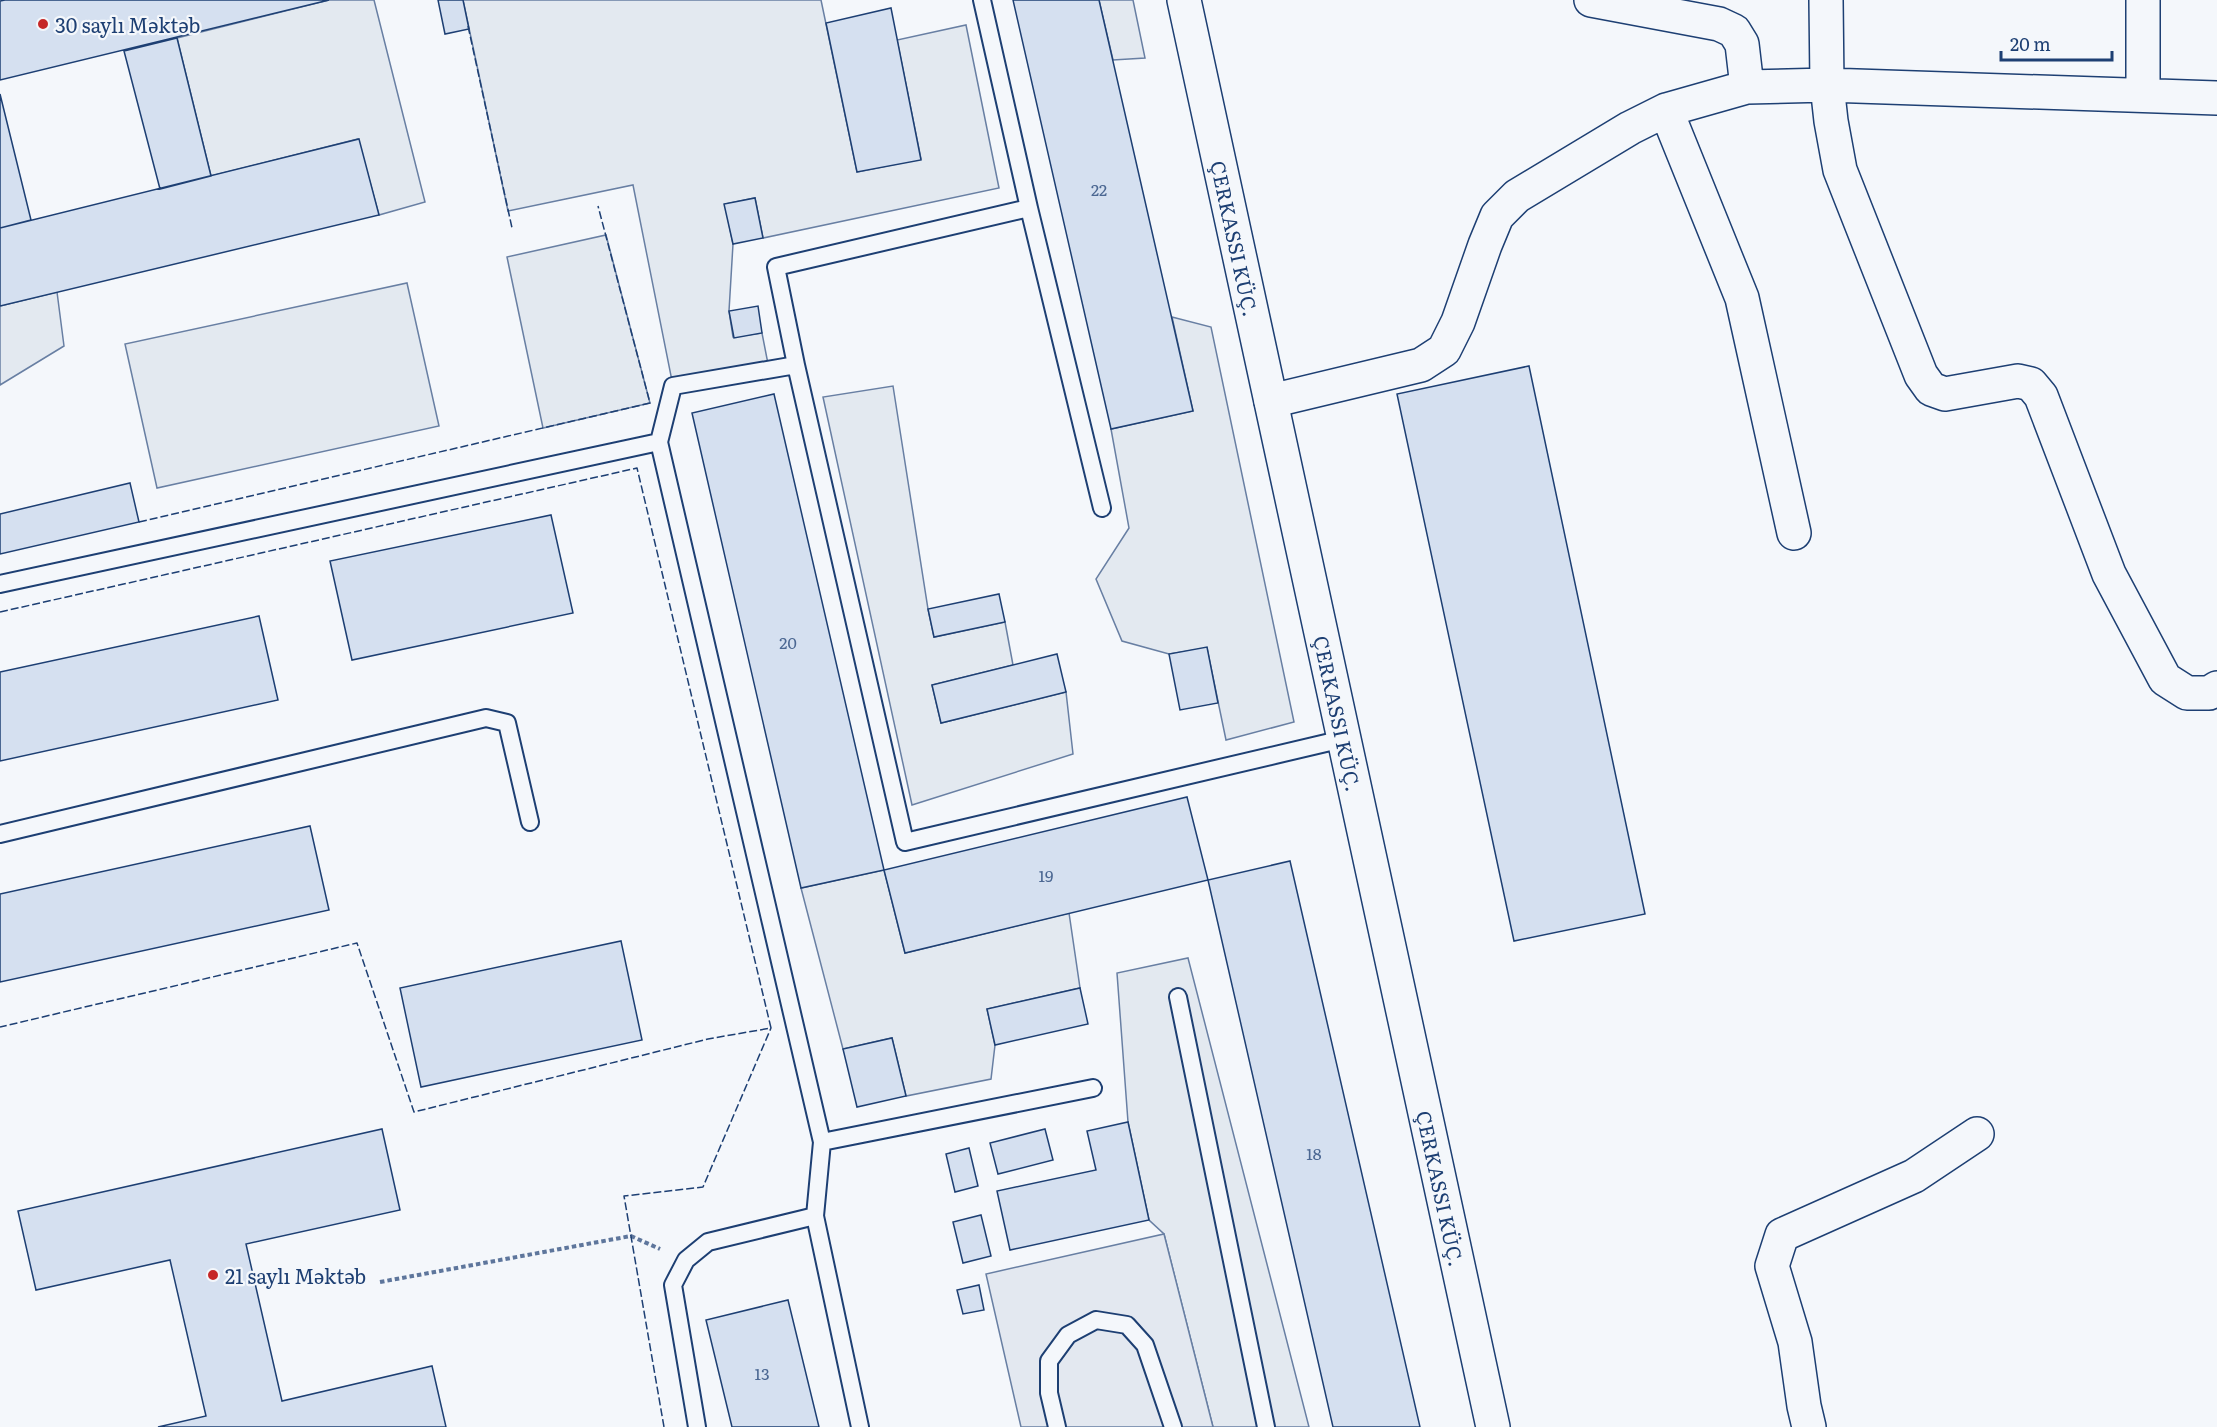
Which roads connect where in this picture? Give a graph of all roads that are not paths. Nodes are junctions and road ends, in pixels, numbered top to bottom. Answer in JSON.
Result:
{"nodes":[{"id":1,"x":982,"y":0,"type":"edge"},
{"id":2,"x":1184,"y":0,"type":"edge"},
{"id":3,"x":1591,"y":0,"type":"edge"},
{"id":4,"x":1826,"y":0,"type":"edge"},
{"id":5,"x":2143,"y":0,"type":"edge"},
{"id":6,"x":1827,"y":85,"type":"junction"},
{"id":7,"x":1747,"y":87,"type":"junction"},
{"id":8,"x":2143,"y":95,"type":"junction"},
{"id":9,"x":2217,"y":98,"type":"edge"},
{"id":10,"x":1666,"y":110,"type":"junction"},
{"id":11,"x":1029,"y":208,"type":"junction"},
{"id":12,"x":796,"y":365,"type":"junction"},
{"id":13,"x":1271,"y":400,"type":"junction"},
{"id":14,"x":659,"y":442,"type":"junction"},
{"id":15,"x":1102,"y":507,"type":"dead end"},
{"id":16,"x":1794,"y":533,"type":"dead end"},
{"id":17,"x":0,"y":584,"type":"edge"},
{"id":18,"x":2217,"y":688,"type":"edge"},
{"id":19,"x":1343,"y":739,"type":"junction"},
{"id":20,"x":530,"y":822,"type":"dead end"},
{"id":21,"x":0,"y":834,"type":"edge"},
{"id":22,"x":1178,"y":997,"type":"dead end"},
{"id":23,"x":1093,"y":1088,"type":"dead end"},
{"id":24,"x":1977,"y":1134,"type":"dead end"},
{"id":25,"x":822,"y":1142,"type":"junction"},
{"id":26,"x":815,"y":1216,"type":"junction"},
{"id":27,"x":697,"y":1427,"type":"edge"},
{"id":28,"x":860,"y":1427,"type":"edge"},
{"id":29,"x":1057,"y":1427,"type":"edge"},
{"id":30,"x":1173,"y":1427,"type":"edge"},
{"id":31,"x":1266,"y":1427,"type":"edge"},
{"id":32,"x":1493,"y":1427,"type":"edge"},
{"id":33,"x":1809,"y":1427,"type":"edge"}],
"edges":[{"from":1,"to":11,"type":"lane"},
{"from":2,"to":13,"type":"street"},
{"from":3,"to":7,"type":"street"},
{"from":4,"to":6,"type":"street"},
{"from":5,"to":8,"type":"street"},
{"from":6,"to":7,"type":"street"},
{"from":6,"to":8,"type":"street"},
{"from":6,"to":18,"type":"street"},
{"from":7,"to":10,"type":"street"},
{"from":8,"to":9,"type":"street"},
{"from":10,"to":13,"type":"street"},
{"from":10,"to":16,"type":"street"},
{"from":11,"to":12,"type":"lane"},
{"from":11,"to":15,"type":"lane"},
{"from":12,"to":14,"type":"lane"},
{"from":12,"to":19,"type":"lane"},
{"from":13,"to":19,"type":"street"},
{"from":14,"to":17,"type":"lane"},
{"from":14,"to":25,"type":"lane"},
{"from":19,"to":32,"type":"street"},
{"from":20,"to":21,"type":"lane"},
{"from":22,"to":31,"type":"lane"},
{"from":23,"to":25,"type":"lane"},
{"from":24,"to":33,"type":"street"},
{"from":25,"to":26,"type":"lane"},
{"from":26,"to":27,"type":"lane"},
{"from":26,"to":28,"type":"lane"},
{"from":29,"to":30,"type":"lane"}]}
